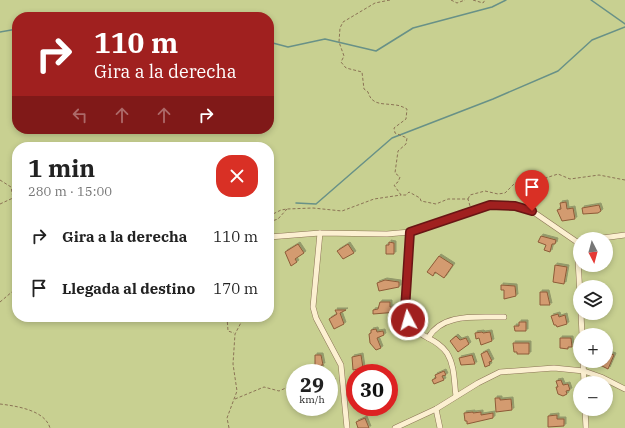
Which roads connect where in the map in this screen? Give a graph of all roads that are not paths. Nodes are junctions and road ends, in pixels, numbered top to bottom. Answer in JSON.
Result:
{"nodes":[{"id":1,"x":410,"y":232,"type":"junction"},
{"id":2,"x":320,"y":233,"type":"junction"},
{"id":3,"x":625,"y":235,"type":"edge"},
{"id":4,"x":274,"y":237,"type":"edge"},
{"id":5,"x":573,"y":237,"type":"edge"},
{"id":6,"x":613,"y":237,"type":"edge"},
{"id":7,"x":504,"y":317,"type":"dead end"},
{"id":8,"x":428,"y":338,"type":"junction"},
{"id":9,"x":584,"y":368,"type":"edge"},
{"id":10,"x":584,"y":371,"type":"junction"},
{"id":11,"x":584,"y":376,"type":"edge"},
{"id":12,"x":625,"y":390,"type":"edge"},
{"id":13,"x":456,"y":396,"type":"junction"},
{"id":14,"x":436,"y":409,"type":"junction"},
{"id":15,"x":586,"y":416,"type":"edge"},
{"id":16,"x":347,"y":428,"type":"edge"},
{"id":17,"x":395,"y":428,"type":"edge"},
{"id":18,"x":440,"y":428,"type":"edge"},
{"id":19,"x":586,"y":428,"type":"edge"}],
"edges":[{"from":1,"to":2,"type":"street"},
{"from":1,"to":5,"type":"street"},
{"from":1,"to":8,"type":"street"},
{"from":2,"to":4,"type":"street"},
{"from":2,"to":16,"type":"street"},
{"from":3,"to":6,"type":"street"},
{"from":7,"to":8,"type":"street"},
{"from":8,"to":13,"type":"street"},
{"from":9,"to":10,"type":"street"},
{"from":10,"to":11,"type":"street"},
{"from":10,"to":12,"type":"street"},
{"from":10,"to":13,"type":"street"},
{"from":13,"to":14,"type":"street"},
{"from":14,"to":17,"type":"street"},
{"from":14,"to":18,"type":"street"},
{"from":15,"to":19,"type":"street"}]}
